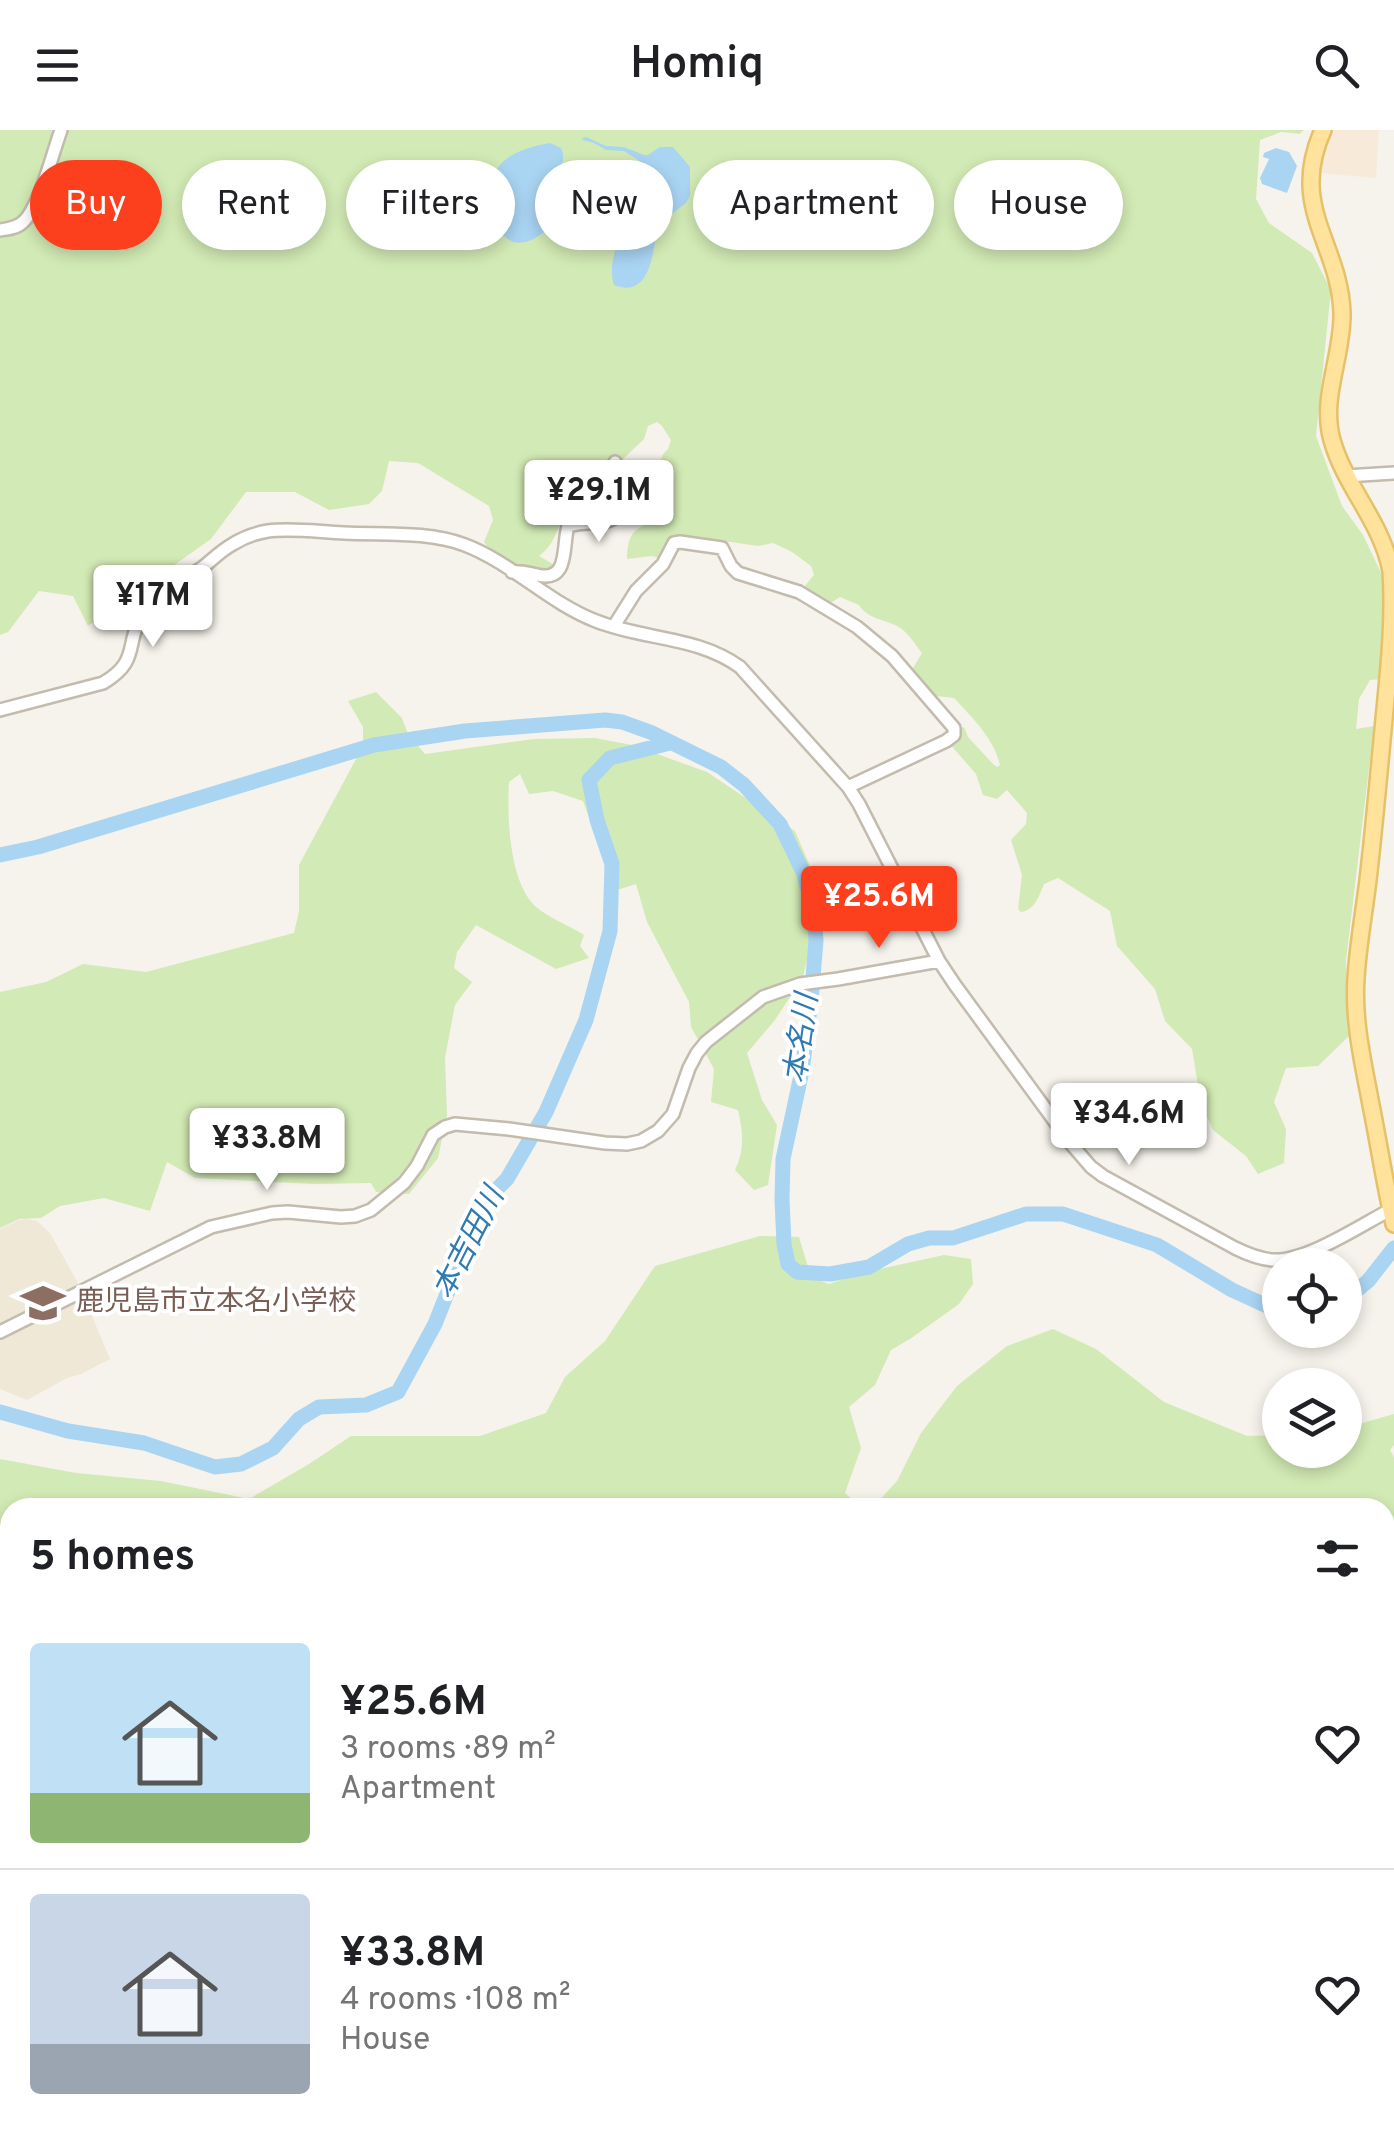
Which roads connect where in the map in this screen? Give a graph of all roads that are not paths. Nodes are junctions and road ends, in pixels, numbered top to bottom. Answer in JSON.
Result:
{"nodes":[{"id":1,"x":61,"y":130,"type":"edge"},
{"id":2,"x":1323,"y":130,"type":"edge"},
{"id":3,"x":0,"y":230,"type":"edge"},
{"id":4,"x":615,"y":462,"type":"dead end"},
{"id":5,"x":1394,"y":473,"type":"edge"},
{"id":6,"x":1346,"y":476,"type":"junction"},
{"id":7,"x":512,"y":572,"type":"junction"},
{"id":8,"x":614,"y":626,"type":"junction"},
{"id":9,"x":0,"y":710,"type":"edge"},
{"id":10,"x":848,"y":787,"type":"junction"},
{"id":11,"x":940,"y":961,"type":"junction"},
{"id":12,"x":1392,"y":1217,"type":"edge"},
{"id":13,"x":0,"y":1332,"type":"edge"}],
"edges":[{"from":1,"to":3,"type":"street"},
{"from":2,"to":6,"type":"main road"},
{"from":4,"to":7,"type":"street"},
{"from":5,"to":6,"type":"street"},
{"from":6,"to":12,"type":"main road"},
{"from":7,"to":8,"type":"street"},
{"from":7,"to":9,"type":"street"},
{"from":8,"to":10,"type":"street"},
{"from":8,"to":10,"type":"street"},
{"from":10,"to":11,"type":"street"},
{"from":11,"to":12,"type":"street"},
{"from":11,"to":13,"type":"street"}]}
